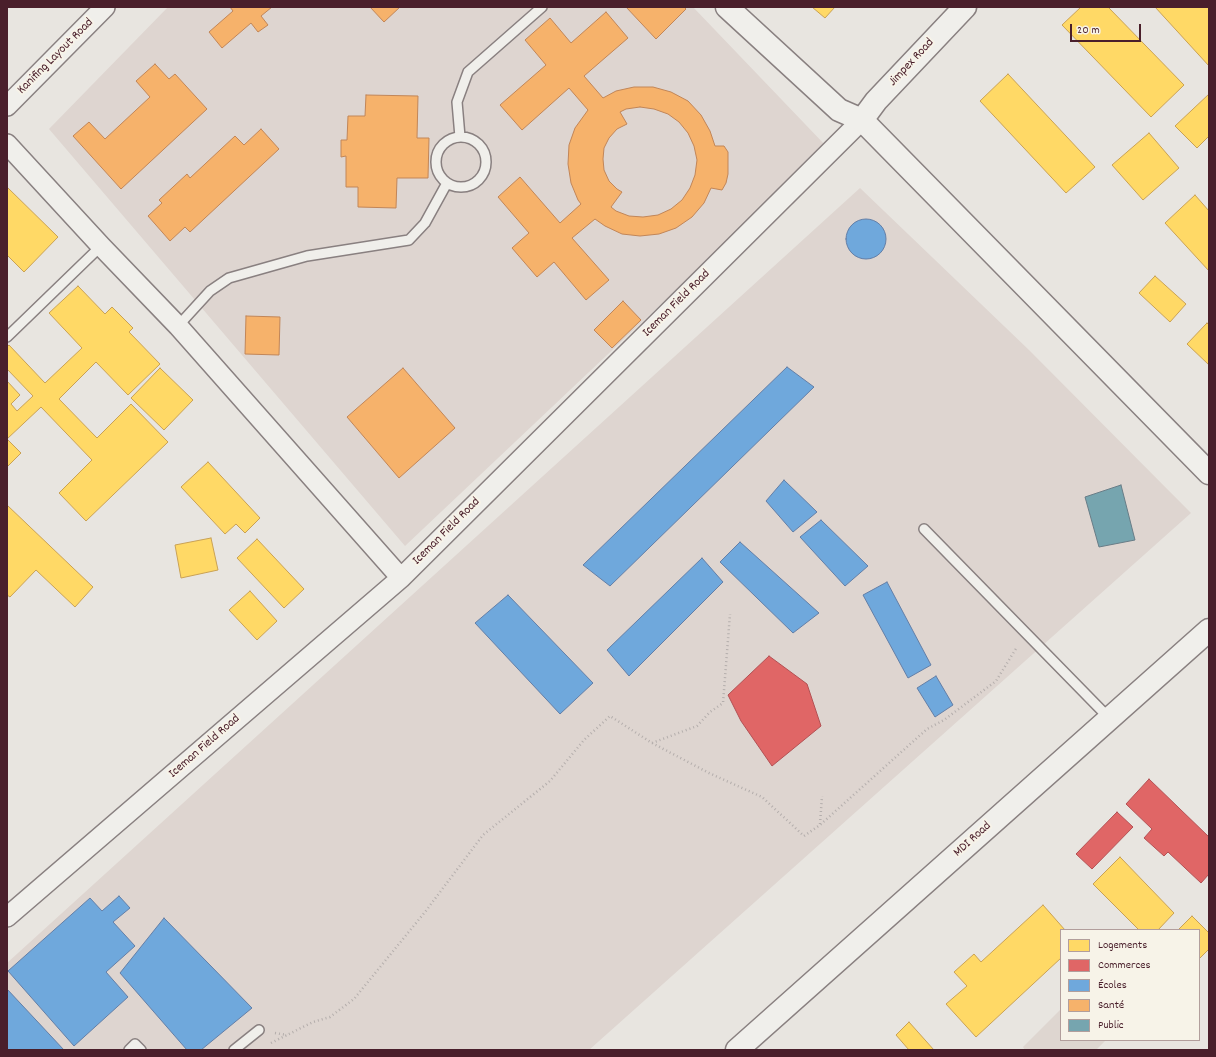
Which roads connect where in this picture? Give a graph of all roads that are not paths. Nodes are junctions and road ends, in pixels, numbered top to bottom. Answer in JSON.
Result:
{"nodes":[{"id":1,"x":105,"y":7,"type":"edge"},
{"id":2,"x":542,"y":7,"type":"edge"},
{"id":3,"x":727,"y":7,"type":"edge"},
{"id":4,"x":965,"y":7,"type":"edge"},
{"id":5,"x":7,"y":106,"type":"edge"},
{"id":6,"x":862,"y":120,"type":"junction"},
{"id":7,"x":460,"y":137,"type":"junction"},
{"id":8,"x":7,"y":144,"type":"edge"},
{"id":9,"x":447,"y":183,"type":"junction"},
{"id":10,"x":101,"y":246,"type":"junction"},
{"id":11,"x":178,"y":326,"type":"junction"},
{"id":12,"x":7,"y":337,"type":"edge"},
{"id":13,"x":1209,"y":473,"type":"edge"},
{"id":14,"x":924,"y":529,"type":"dead end"},
{"id":15,"x":401,"y":578,"type":"junction"},
{"id":16,"x":1209,"y":630,"type":"edge"},
{"id":17,"x":1110,"y":719,"type":"junction"},
{"id":18,"x":7,"y":917,"type":"edge"},
{"id":19,"x":259,"y":1030,"type":"dead end"},
{"id":20,"x":129,"y":1050,"type":"edge"},
{"id":21,"x":141,"y":1050,"type":"edge"},
{"id":22,"x":234,"y":1050,"type":"edge"},
{"id":23,"x":737,"y":1050,"type":"edge"}],
"edges":[{"from":1,"to":5,"type":"street","name":"Kanifing Layout Road"},
{"from":2,"to":7,"type":"lane"},
{"from":3,"to":6,"type":"street"},
{"from":4,"to":6,"type":"street","name":"Jimpex Road"},
{"from":6,"to":13,"type":"street"},
{"from":6,"to":15,"type":"street","name":"Iceman Field Road"},
{"from":7,"to":9,"type":"lane"},
{"from":7,"to":9,"type":"lane"},
{"from":8,"to":10,"type":"street"},
{"from":9,"to":11,"type":"lane"},
{"from":10,"to":11,"type":"street"},
{"from":10,"to":12,"type":"lane"},
{"from":11,"to":15,"type":"street"},
{"from":14,"to":17,"type":"lane"},
{"from":15,"to":18,"type":"street","name":"Iceman Field Road"},
{"from":16,"to":17,"type":"street","name":"MDI Road"},
{"from":17,"to":23,"type":"street","name":"MDI Road"},
{"from":19,"to":22,"type":"lane"},
{"from":20,"to":21,"type":"lane"}]}
